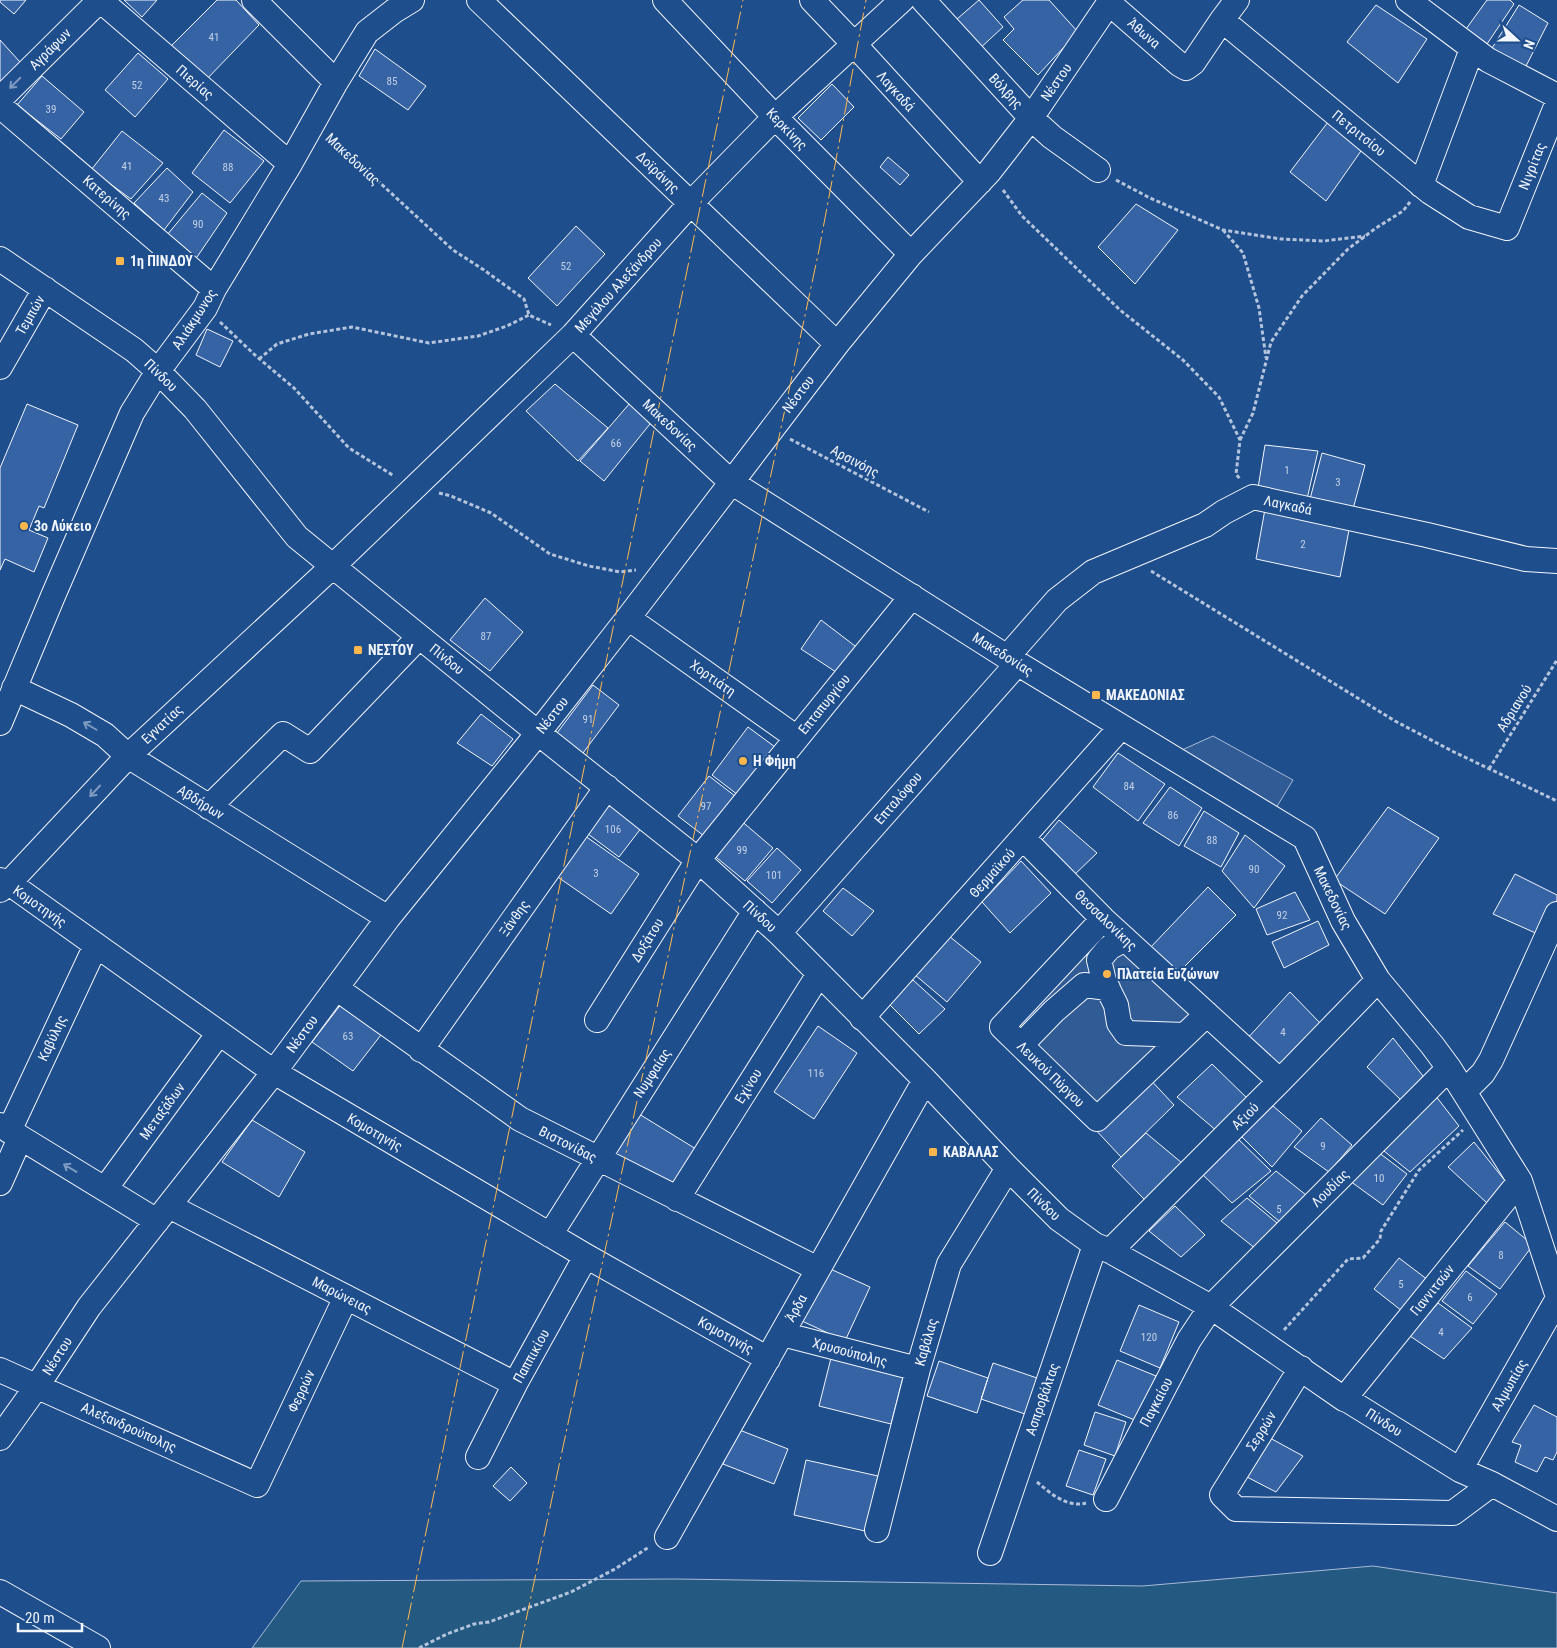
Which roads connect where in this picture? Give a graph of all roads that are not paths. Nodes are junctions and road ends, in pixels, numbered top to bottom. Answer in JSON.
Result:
{"nodes":[{"id":1,"x":100,"y":0,"type":"edge"},
{"id":2,"x":254,"y":0,"type":"edge"},
{"id":3,"x":479,"y":0,"type":"edge"},
{"id":4,"x":665,"y":0,"type":"edge"},
{"id":5,"x":812,"y":0,"type":"edge"},
{"id":6,"x":902,"y":0,"type":"edge"},
{"id":7,"x":923,"y":0,"type":"edge"},
{"id":8,"x":1237,"y":0,"type":"edge"},
{"id":9,"x":1408,"y":0,"type":"edge"},
{"id":10,"x":397,"y":4,"type":"edge"},
{"id":11,"x":1103,"y":4,"type":"edge"},
{"id":12,"x":1222,"y":20,"type":"junction"},
{"id":13,"x":853,"y":44,"type":"junction"},
{"id":14,"x":1472,"y":49,"type":"junction"},
{"id":15,"x":336,"y":82,"type":"junction"},
{"id":16,"x":1557,"y":96,"type":"edge"},
{"id":17,"x":0,"y":99,"type":"edge"},
{"id":18,"x":1557,"y":104,"type":"edge"},
{"id":19,"x":0,"y":106,"type":"edge"},
{"id":20,"x":775,"y":117,"type":"junction"},
{"id":21,"x":1031,"y":118,"type":"junction"},
{"id":22,"x":290,"y":164,"type":"junction"},
{"id":23,"x":1098,"y":170,"type":"road end"},
{"id":24,"x":985,"y":177,"type":"junction"},
{"id":25,"x":1421,"y":185,"type":"junction"},
{"id":26,"x":690,"y":203,"type":"junction"},
{"id":27,"x":1507,"y":228,"type":"joint"},
{"id":28,"x":912,"y":254,"type":"junction"},
{"id":29,"x":0,"y":259,"type":"edge"},
{"id":30,"x":45,"y":289,"type":"junction"},
{"id":31,"x":210,"y":298,"type":"junction"},
{"id":32,"x":574,"y":335,"type":"junction"},
{"id":33,"x":837,"y":344,"type":"junction"},
{"id":34,"x":0,"y":367,"type":"edge"},
{"id":35,"x":158,"y":371,"type":"junction"},
{"id":36,"x":731,"y":482,"type":"junction"},
{"id":37,"x":1557,"y":562,"type":"edge"},
{"id":38,"x":332,"y":567,"type":"junction"},
{"id":39,"x":912,"y":596,"type":"junction"},
{"id":40,"x":628,"y":618,"type":"junction"},
{"id":41,"x":419,"y":636,"type":"junction"},
{"id":42,"x":1012,"y":660,"type":"junction"},
{"id":43,"x":14,"y":688,"type":"junction"},
{"id":44,"x":0,"y":724,"type":"edge"},
{"id":45,"x":1121,"y":727,"type":"junction"},
{"id":46,"x":538,"y":733,"type":"junction"},
{"id":47,"x":797,"y":738,"type":"junction"},
{"id":48,"x":128,"y":756,"type":"junction"},
{"id":49,"x":607,"y":787,"type":"junction"},
{"id":50,"x":208,"y":807,"type":"junction"},
{"id":51,"x":1023,"y":838,"type":"junction"},
{"id":52,"x":698,"y":860,"type":"junction"},
{"id":53,"x":3,"y":884,"type":"edge"},
{"id":54,"x":755,"y":911,"type":"junction"},
{"id":55,"x":1557,"y":914,"type":"edge"},
{"id":56,"x":388,"y":918,"type":"junction"},
{"id":57,"x":1103,"y":919,"type":"junction"},
{"id":58,"x":779,"y":933,"type":"junction"},
{"id":59,"x":1125,"y":939,"type":"junction"},
{"id":60,"x":96,"y":945,"type":"junction"},
{"id":61,"x":819,"y":974,"type":"junction"},
{"id":62,"x":1378,"y":980,"type":"junction"},
{"id":63,"x":336,"y":988,"type":"junction"},
{"id":64,"x":1108,"y":988,"type":"junction"},
{"id":65,"x":1207,"y":1014,"type":"junction"},
{"id":66,"x":862,"y":1018,"type":"junction"},
{"id":67,"x":597,"y":1020,"type":"dead end"},
{"id":68,"x":219,"y":1033,"type":"junction"},
{"id":69,"x":1185,"y":1035,"type":"junction"},
{"id":70,"x":1020,"y":1045,"type":"junction"},
{"id":71,"x":421,"y":1050,"type":"junction"},
{"id":72,"x":1449,"y":1068,"type":"junction"},
{"id":73,"x":274,"y":1072,"type":"junction"},
{"id":74,"x":925,"y":1080,"type":"junction"},
{"id":75,"x":1280,"y":1081,"type":"junction"},
{"id":76,"x":1464,"y":1092,"type":"junction"},
{"id":77,"x":10,"y":1131,"type":"edge"},
{"id":78,"x":597,"y":1159,"type":"junction"},
{"id":79,"x":1008,"y":1168,"type":"junction"},
{"id":80,"x":1520,"y":1181,"type":"junction"},
{"id":81,"x":0,"y":1183,"type":"edge"},
{"id":82,"x":105,"y":1189,"type":"junction"},
{"id":83,"x":677,"y":1199,"type":"junction"},
{"id":84,"x":163,"y":1213,"type":"junction"},
{"id":85,"x":550,"y":1235,"type":"junction"},
{"id":86,"x":1102,"y":1248,"type":"junction"},
{"id":87,"x":586,"y":1256,"type":"junction"},
{"id":88,"x":818,"y":1269,"type":"junction"},
{"id":89,"x":1557,"y":1294,"type":"edge"},
{"id":90,"x":346,"y":1297,"type":"junction"},
{"id":91,"x":1557,"y":1300,"type":"edge"},
{"id":92,"x":1211,"y":1307,"type":"junction"},
{"id":93,"x":782,"y":1334,"type":"junction"},
{"id":94,"x":768,"y":1359,"type":"junction"},
{"id":95,"x":1301,"y":1368,"type":"junction"},
{"id":96,"x":918,"y":1369,"type":"junction"},
{"id":97,"x":0,"y":1370,"type":"edge"},
{"id":98,"x":515,"y":1384,"type":"junction"},
{"id":99,"x":37,"y":1386,"type":"junction"},
{"id":100,"x":1344,"y":1399,"type":"junction"},
{"id":101,"x":0,"y":1438,"type":"edge"},
{"id":102,"x":478,"y":1457,"type":"dead end"},
{"id":103,"x":1460,"y":1470,"type":"junction"},
{"id":104,"x":1492,"y":1484,"type":"junction"},
{"id":105,"x":257,"y":1486,"type":"joint"},
{"id":106,"x":1106,"y":1499,"type":"road end"},
{"id":107,"x":1557,"y":1519,"type":"edge"},
{"id":108,"x":877,"y":1530,"type":"dead end"},
{"id":109,"x":667,"y":1537,"type":"road end"},
{"id":110,"x":990,"y":1553,"type":"dead end"},
{"id":111,"x":0,"y":1592,"type":"edge"},
{"id":112,"x":98,"y":1648,"type":"edge"}],
"edges":[{"from":1,"to":17,"type":"street","name":"Αγράφων","one_way":true},
{"from":1,"to":22,"type":"street","name":"Πιερίας"},
{"from":2,"to":15,"type":"street"},
{"from":3,"to":26,"type":"street","name":"Δοϊράνης"},
{"from":4,"to":20,"type":"street","name":"Κερκίνης"},
{"from":5,"to":13,"type":"street","name":"Λαγκαδά"},
{"from":6,"to":13,"type":"street","name":"Μεγάλου Αλεξάνδρου"},
{"from":7,"to":21,"type":"street","name":"Βόλβης"},
{"from":8,"to":12,"type":"street"},
{"from":9,"to":14,"type":"street"},
{"from":10,"to":15,"type":"street","name":"Αλιάκμωνος"},
{"from":11,"to":12,"type":"street","name":"Άθωνα"},
{"from":11,"to":21,"type":"street","name":"Νέστου"},
{"from":12,"to":25,"type":"street","name":"Πετριτσίου"},
{"from":13,"to":20,"type":"street","name":"Μεγάλου Αλεξάνδρου"},
{"from":13,"to":24,"type":"street","name":"Λαγκαδά"},
{"from":14,"to":16,"type":"street"},
{"from":14,"to":25,"type":"street"},
{"from":15,"to":22,"type":"street","name":"Αλιάκμωνος"},
{"from":18,"to":27,"type":"street","name":"Νιγρίτας"},
{"from":19,"to":31,"type":"street","name":"Κατερίνης"},
{"from":20,"to":26,"type":"street","name":"Μεγάλου Αλεξάνδρου"},
{"from":20,"to":28,"type":"street","name":"Κερκίνης"},
{"from":21,"to":23,"type":"street","name":"Βόλβης"},
{"from":21,"to":24,"type":"street","name":"Νέστου"},
{"from":22,"to":31,"type":"street","name":"Αλιάκμωνος"},
{"from":24,"to":28,"type":"street","name":"Νέστου"},
{"from":25,"to":27,"type":"street","name":"Πετριτσίου"},
{"from":26,"to":32,"type":"street","name":"Μεγάλου Αλεξάνδρου"},
{"from":26,"to":33,"type":"street","name":"Δοϊράνης"},
{"from":28,"to":33,"type":"street","name":"Νέστου"},
{"from":29,"to":30,"type":"street","name":"Πίνδου"},
{"from":30,"to":34,"type":"street","name":"Τεμπών"},
{"from":30,"to":35,"type":"street","name":"Πίνδου"},
{"from":31,"to":35,"type":"street","name":"Αλιάκμωνος"},
{"from":32,"to":36,"type":"street","name":"Μακεδονίας"},
{"from":32,"to":38,"type":"street","name":"Μεγάλου Αλεξάνδρου"},
{"from":33,"to":36,"type":"street","name":"Νέστου"},
{"from":35,"to":38,"type":"street","name":"Πίνδου"},
{"from":35,"to":43,"type":"street","name":"Αλιάκμωνος"},
{"from":36,"to":39,"type":"street","name":"Μακεδονίας"},
{"from":36,"to":40,"type":"street","name":"Νέστου"},
{"from":37,"to":42,"type":"street","name":"Λαγκαδά"},
{"from":38,"to":41,"type":"street","name":"Πίνδου"},
{"from":38,"to":48,"type":"street","name":"Εγνατίας"},
{"from":39,"to":42,"type":"street","name":"Μακεδονίας"},
{"from":39,"to":47,"type":"street","name":"Επταπυργίου"},
{"from":40,"to":46,"type":"street","name":"Νέστου"},
{"from":40,"to":47,"type":"street","name":"Χορτιάτη"},
{"from":41,"to":46,"type":"street","name":"Πίνδου"},
{"from":41,"to":50,"type":"street"},
{"from":42,"to":45,"type":"street","name":"Μακεδονίας"},
{"from":42,"to":58,"type":"street","name":"Επταλόφου"},
{"from":43,"to":44,"type":"street","name":"Αλιάκμωνος"},
{"from":48,"to":43,"type":"street","name":"Αβδήρων","one_way":true},
{"from":45,"to":51,"type":"street","name":"Θερμαϊκού"},
{"from":45,"to":62,"type":"street","name":"Μακεδονίας"},
{"from":46,"to":49,"type":"street","name":"Πίνδου"},
{"from":46,"to":56,"type":"street","name":"Νέστου"},
{"from":47,"to":52,"type":"street","name":"Επταπυργίου"},
{"from":48,"to":50,"type":"street","name":"Αβδήρων"},
{"from":48,"to":53,"type":"street","name":"Εγνατίας","one_way":true},
{"from":49,"to":52,"type":"street","name":"Πίνδου"},
{"from":49,"to":71,"type":"street","name":"Ξάνθης"},
{"from":50,"to":56,"type":"street","name":"Αβδήρων"},
{"from":51,"to":57,"type":"street","name":"Θεσσαλονίκης"},
{"from":51,"to":66,"type":"street","name":"Θερμαϊκού"},
{"from":52,"to":54,"type":"street","name":"Πίνδου"},
{"from":52,"to":67,"type":"street","name":"Δοξάτου"},
{"from":53,"to":60,"type":"street","name":"Κομοτηνής"},
{"from":54,"to":58,"type":"street","name":"Πίνδου"},
{"from":54,"to":78,"type":"street","name":"Νυμφαίας"},
{"from":55,"to":76,"type":"street"},
{"from":56,"to":63,"type":"street","name":"Νέστου"},
{"from":57,"to":59,"type":"street","name":"Θεσσαλονίκης"},
{"from":57,"to":70,"type":"street","name":"Λευκού Πύργου"},
{"from":58,"to":61,"type":"street","name":"Πίνδου"},
{"from":59,"to":64,"type":"street"},
{"from":59,"to":65,"type":"street","name":"Θεσσαλονίκης"},
{"from":60,"to":68,"type":"street","name":"Κομοτηνής"},
{"from":60,"to":77,"type":"street","name":"Καβύλης"},
{"from":61,"to":66,"type":"street","name":"Πίνδου"},
{"from":61,"to":83,"type":"street","name":"Εχίνου"},
{"from":62,"to":72,"type":"street","name":"Μακεδονίας"},
{"from":62,"to":75,"type":"street","name":"Αξιού"},
{"from":63,"to":71,"type":"street","name":"Βιστονίδας"},
{"from":63,"to":73,"type":"street","name":"Νέστου"},
{"from":64,"to":69,"type":"street"},
{"from":64,"to":70,"type":"street"},
{"from":65,"to":69,"type":"street","name":"Λευκού Πύργου"},
{"from":65,"to":75,"type":"street","name":"Θεσσαλονίκης"},
{"from":66,"to":74,"type":"street","name":"Πίνδου"},
{"from":68,"to":73,"type":"street","name":"Κομοτηνής"},
{"from":68,"to":82,"type":"street","name":"Μεταξάδων"},
{"from":69,"to":70,"type":"street","name":"Λευκού Πύργου"},
{"from":71,"to":78,"type":"street","name":"Βιστονίδας"},
{"from":72,"to":76,"type":"street","name":"Μακεδονίας"},
{"from":72,"to":92,"type":"street","name":"Λουδίας"},
{"from":73,"to":84,"type":"street","name":"Νέστου"},
{"from":73,"to":85,"type":"street","name":"Κομοτηνής"},
{"from":74,"to":79,"type":"street","name":"Πίνδου"},
{"from":74,"to":88,"type":"street","name":"Άρδα"},
{"from":75,"to":86,"type":"street","name":"Αξιού"},
{"from":76,"to":80,"type":"street","name":"Μακεδονίας"},
{"from":77,"to":81,"type":"street","name":"Καβύλης"},
{"from":82,"to":77,"type":"street","name":"Μαρώνειας","one_way":true},
{"from":78,"to":83,"type":"street","name":"Βιστονίδας"},
{"from":78,"to":85,"type":"street","name":"Νυμφαίας"},
{"from":79,"to":86,"type":"street","name":"Πίνδου"},
{"from":79,"to":96,"type":"street","name":"Καβάλας"},
{"from":80,"to":89,"type":"street","name":"Μακεδονίας"},
{"from":80,"to":100,"type":"street","name":"Γιαννιτσών"},
{"from":82,"to":84,"type":"street","name":"Μαρώνειας"},
{"from":83,"to":88,"type":"street","name":"Βιστονίδας"},
{"from":84,"to":90,"type":"street","name":"Μαρώνειας"},
{"from":84,"to":99,"type":"street","name":"Νέστου"},
{"from":85,"to":87,"type":"street","name":"Κομοτηνής"},
{"from":86,"to":92,"type":"street","name":"Πίνδου"},
{"from":86,"to":110,"type":"street","name":"Ασπροβάλτας"},
{"from":87,"to":94,"type":"street","name":"Κομοτηνής"},
{"from":87,"to":98,"type":"street","name":"Παππικίου"},
{"from":88,"to":93,"type":"street","name":"Άρδα"},
{"from":90,"to":98,"type":"street","name":"Μαρώνειας"},
{"from":90,"to":105,"type":"street","name":"Φερρών"},
{"from":91,"to":103,"type":"street","name":"Αλμωπίας"},
{"from":92,"to":95,"type":"street","name":"Πίνδου"},
{"from":92,"to":106,"type":"street","name":"Παγκαίου"},
{"from":93,"to":94,"type":"street","name":"Άρδα"},
{"from":93,"to":96,"type":"street","name":"Χρυσούπολης"},
{"from":94,"to":109,"type":"street","name":"Άρδα"},
{"from":95,"to":100,"type":"street","name":"Πίνδου"},
{"from":95,"to":104,"type":"street","name":"Σερρών"},
{"from":96,"to":108,"type":"street","name":"Καβάλας"},
{"from":97,"to":99,"type":"street","name":"Αλεξανδρούπολης"},
{"from":98,"to":102,"type":"street","name":"Παππικίου"},
{"from":99,"to":101,"type":"street","name":"Νέστου"},
{"from":99,"to":105,"type":"street","name":"Αλεξανδρούπολης"},
{"from":100,"to":103,"type":"street","name":"Πίνδου"},
{"from":103,"to":104,"type":"street","name":"Πίνδου"},
{"from":104,"to":107,"type":"street","name":"Πίνδου"},
{"from":111,"to":112,"type":"street"}]}
